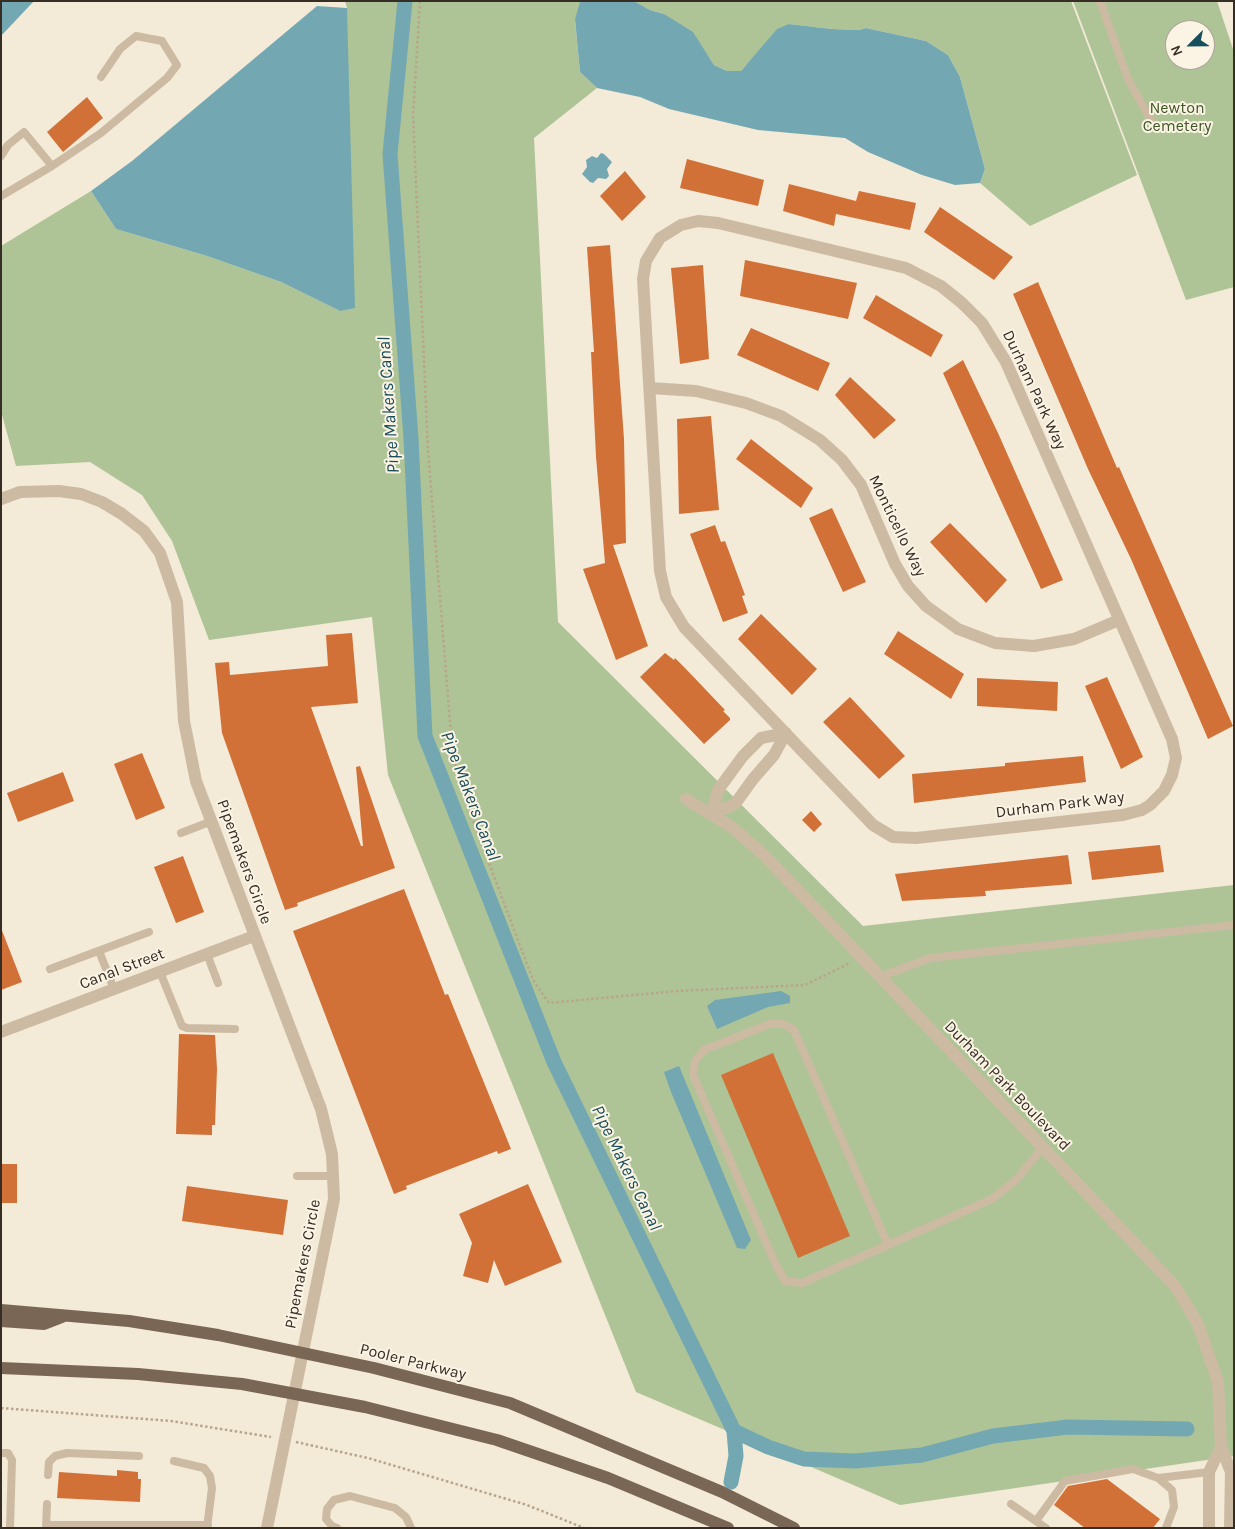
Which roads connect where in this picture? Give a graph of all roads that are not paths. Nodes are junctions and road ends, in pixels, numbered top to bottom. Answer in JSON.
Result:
{"nodes":[{"id":1,"x":1100,"y":1,"type":"edge"},
{"id":2,"x":101,"y":77,"type":"dead end"},
{"id":3,"x":1153,"y":124,"type":"dead end"},
{"id":4,"x":1,"y":156,"type":"edge"},
{"id":5,"x":52,"y":166,"type":"junction"},
{"id":6,"x":1,"y":196,"type":"edge"},
{"id":7,"x":650,"y":388,"type":"junction"},
{"id":8,"x":1,"y":499,"type":"edge"},
{"id":9,"x":1120,"y":620,"type":"junction"},
{"id":10,"x":786,"y":733,"type":"junction"},
{"id":11,"x":731,"y":771,"type":"junction"},
{"id":12,"x":749,"y":784,"type":"junction"},
{"id":13,"x":686,"y":799,"type":"dead end"},
{"id":14,"x":712,"y":814,"type":"junction"},
{"id":15,"x":212,"y":821,"type":"junction"},
{"id":16,"x":181,"y":833,"type":"dead end"},
{"id":17,"x":1234,"y":925,"type":"edge"},
{"id":18,"x":149,"y":932,"type":"dead end"},
{"id":19,"x":254,"y":936,"type":"junction"},
{"id":20,"x":99,"y":951,"type":"junction"},
{"id":21,"x":207,"y":954,"type":"junction"},
{"id":22,"x":50,"y":969,"type":"dead end"},
{"id":23,"x":160,"y":972,"type":"junction"},
{"id":24,"x":880,"y":977,"type":"junction"},
{"id":25,"x":218,"y":983,"type":"dead end"},
{"id":26,"x":114,"y":989,"type":"junction"},
{"id":27,"x":235,"y":1029,"type":"dead end"},
{"id":28,"x":1,"y":1032,"type":"edge"},
{"id":29,"x":1043,"y":1147,"type":"junction"},
{"id":30,"x":297,"y":1176,"type":"dead end"},
{"id":31,"x":333,"y":1176,"type":"junction"},
{"id":32,"x":888,"y":1245,"type":"junction"},
{"id":33,"x":1,"y":1310,"type":"edge"},
{"id":34,"x":64,"y":1316,"type":"junction"},
{"id":35,"x":1,"y":1321,"type":"edge"},
{"id":36,"x":303,"y":1352,"type":"junction"},
{"id":37,"x":1,"y":1368,"type":"edge"},
{"id":38,"x":294,"y":1393,"type":"junction"},
{"id":39,"x":1221,"y":1447,"type":"junction"},
{"id":40,"x":1,"y":1453,"type":"edge"},
{"id":41,"x":139,"y":1456,"type":"dead end"},
{"id":42,"x":174,"y":1461,"type":"dead end"},
{"id":43,"x":1209,"y":1472,"type":"junction"},
{"id":44,"x":1232,"y":1472,"type":"edge"},
{"id":45,"x":48,"y":1476,"type":"dead end"},
{"id":46,"x":1158,"y":1478,"type":"junction"},
{"id":47,"x":47,"y":1504,"type":"dead end"},
{"id":48,"x":1011,"y":1504,"type":"dead end"},
{"id":49,"x":1036,"y":1521,"type":"junction"},
{"id":50,"x":46,"y":1526,"type":"edge"},
{"id":51,"x":131,"y":1526,"type":"edge"},
{"id":52,"x":207,"y":1526,"type":"edge"},
{"id":53,"x":10,"y":1528,"type":"edge"},
{"id":54,"x":267,"y":1528,"type":"edge"},
{"id":55,"x":336,"y":1528,"type":"edge"},
{"id":56,"x":411,"y":1528,"type":"edge"},
{"id":57,"x":728,"y":1528,"type":"edge"},
{"id":58,"x":794,"y":1528,"type":"edge"},
{"id":59,"x":1046,"y":1528,"type":"edge"},
{"id":60,"x":1166,"y":1528,"type":"edge"},
{"id":61,"x":1209,"y":1528,"type":"edge"},
{"id":62,"x":1230,"y":1528,"type":"edge"}],
"edges":[{"from":1,"to":3,"type":"lane"},
{"from":2,"to":5,"type":"lane"},
{"from":4,"to":5,"type":"lane"},
{"from":5,"to":6,"type":"lane"},
{"from":7,"to":9,"type":"street","name":"Monticello Way"},
{"from":7,"to":9,"type":"street","name":"Durham Park Way"},
{"from":7,"to":10,"type":"street","name":"Durham Park Way"},
{"from":8,"to":15,"type":"street","name":"Pipemakers Circle"},
{"from":9,"to":10,"type":"street","name":"Durham Park Way"},
{"from":10,"to":11,"type":"street"},
{"from":10,"to":12,"type":"street"},
{"from":11,"to":12,"type":"street"},
{"from":11,"to":14,"type":"street"},
{"from":12,"to":14,"type":"street"},
{"from":13,"to":14,"type":"street","name":"Durham Park Boulevard"},
{"from":14,"to":24,"type":"street","name":"Durham Park Boulevard"},
{"from":15,"to":16,"type":"lane"},
{"from":15,"to":19,"type":"street","name":"Pipemakers Circle"},
{"from":17,"to":24,"type":"lane"},
{"from":18,"to":20,"type":"lane"},
{"from":19,"to":21,"type":"street","name":"Canal Street"},
{"from":19,"to":31,"type":"street","name":"Pipemakers Circle"},
{"from":20,"to":22,"type":"lane"},
{"from":20,"to":26,"type":"lane"},
{"from":21,"to":23,"type":"street","name":"Canal Street"},
{"from":21,"to":25,"type":"lane"},
{"from":23,"to":26,"type":"street","name":"Canal Street"},
{"from":23,"to":27,"type":"lane"},
{"from":24,"to":29,"type":"street","name":"Durham Park Boulevard"},
{"from":26,"to":28,"type":"street","name":"Canal Street"},
{"from":29,"to":32,"type":"lane"},
{"from":29,"to":39,"type":"street","name":"Durham Park Boulevard"},
{"from":30,"to":31,"type":"lane"},
{"from":31,"to":36,"type":"street","name":"Pipemakers Circle"},
{"from":32,"to":32,"type":"lane"},
{"from":33,"to":34,"type":"main road","name":"Pooler Parkway"},
{"from":34,"to":35,"type":"main road"},
{"from":34,"to":36,"type":"main road","name":"Pooler Parkway"},
{"from":36,"to":38,"type":"street","name":"Pipemakers Circle"},
{"from":36,"to":58,"type":"main road","name":"Pooler Parkway"},
{"from":37,"to":38,"type":"main road"},
{"from":38,"to":54,"type":"street","name":"Pipemakers Circle"},
{"from":38,"to":57,"type":"main road"},
{"from":39,"to":43,"type":"street","name":"Durham Park Boulevard"},
{"from":39,"to":44,"type":"street","name":"Durham Park Boulevard"},
{"from":40,"to":53,"type":"lane"},
{"from":41,"to":45,"type":"lane"},
{"from":42,"to":52,"type":"lane"},
{"from":43,"to":44,"type":"street"},
{"from":43,"to":46,"type":"lane"},
{"from":43,"to":61,"type":"street","name":"Durham Park Boulevard"},
{"from":44,"to":62,"type":"street","name":"Durham Park Boulevard"},
{"from":46,"to":49,"type":"lane"},
{"from":46,"to":60,"type":"lane"},
{"from":47,"to":50,"type":"lane"},
{"from":48,"to":49,"type":"lane"},
{"from":49,"to":59,"type":"lane"},
{"from":50,"to":51,"type":"lane"},
{"from":51,"to":52,"type":"lane"},
{"from":55,"to":56,"type":"lane"}]}
